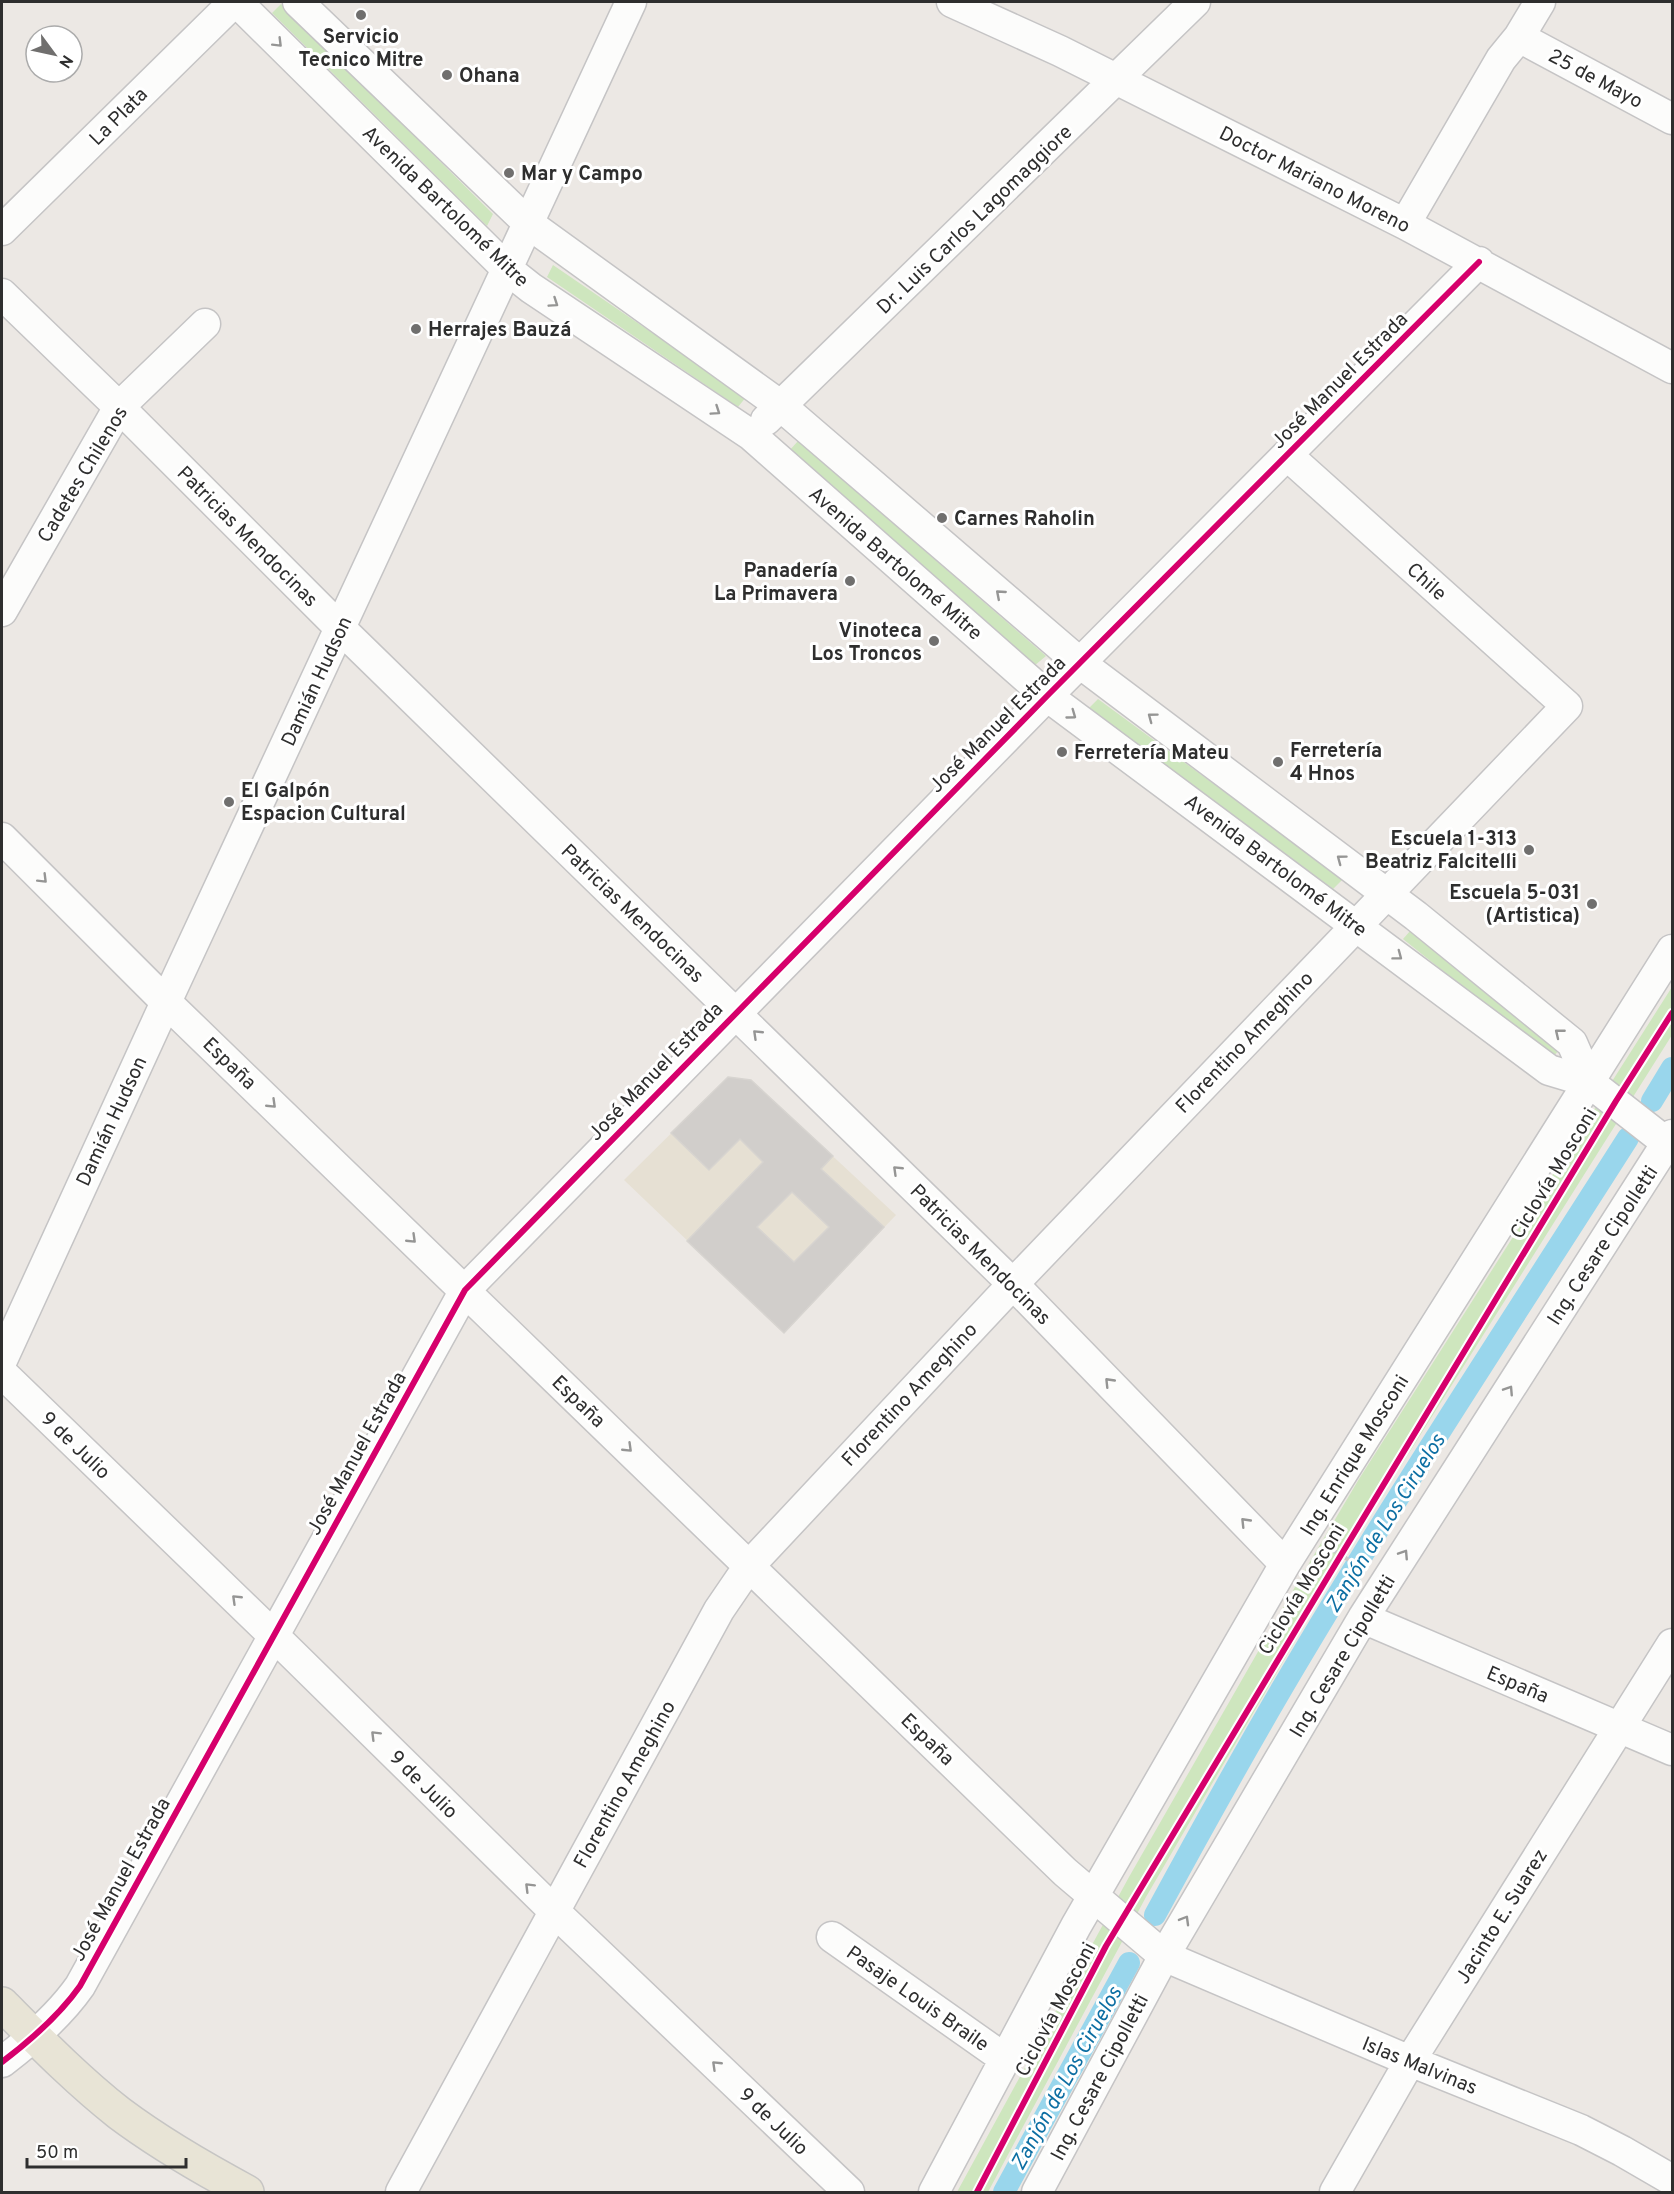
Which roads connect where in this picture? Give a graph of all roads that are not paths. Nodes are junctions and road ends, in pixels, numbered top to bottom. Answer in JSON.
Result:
{"nodes":[{"id":1,"x":235,"y":2,"type":"edge"},
{"id":2,"x":298,"y":2,"type":"edge"},
{"id":3,"x":631,"y":2,"type":"edge"},
{"id":4,"x":952,"y":2,"type":"edge"},
{"id":5,"x":1195,"y":2,"type":"edge"},
{"id":6,"x":1540,"y":2,"type":"edge"},
{"id":7,"x":1519,"y":37,"type":"junction"},
{"id":8,"x":1118,"y":79,"type":"junction"},
{"id":9,"x":1672,"y":119,"type":"edge"},
{"id":10,"x":528,"y":224,"type":"junction"},
{"id":11,"x":1405,"y":224,"type":"junction"},
{"id":12,"x":2,"y":230,"type":"edge"},
{"id":13,"x":1479,"y":262,"type":"junction"},
{"id":14,"x":507,"y":268,"type":"junction"},
{"id":15,"x":2,"y":294,"type":"edge"},
{"id":16,"x":204,"y":324,"type":"dead end"},
{"id":17,"x":1672,"y":368,"type":"edge"},
{"id":18,"x":781,"y":406,"type":"junction"},
{"id":19,"x":119,"y":407,"type":"junction"},
{"id":20,"x":751,"y":435,"type":"junction"},
{"id":21,"x":1287,"y":455,"type":"junction"},
{"id":22,"x":2,"y":611,"type":"edge"},
{"id":23,"x":341,"y":629,"type":"junction"},
{"id":24,"x":1080,"y":663,"type":"junction"},
{"id":25,"x":1047,"y":696,"type":"junction"},
{"id":26,"x":1567,"y":706,"type":"joint"},
{"id":27,"x":2,"y":838,"type":"edge"},
{"id":28,"x":1388,"y":894,"type":"junction"},
{"id":29,"x":1357,"y":925,"type":"junction"},
{"id":30,"x":1672,"y":950,"type":"edge"},
{"id":31,"x":166,"y":1002,"type":"junction"},
{"id":32,"x":735,"y":1012,"type":"junction"},
{"id":33,"x":1589,"y":1082,"type":"junction"},
{"id":34,"x":1671,"y":1144,"type":"edge"},
{"id":35,"x":1013,"y":1284,"type":"junction"},
{"id":36,"x":465,"y":1290,"type":"junction"},
{"id":37,"x":2,"y":1360,"type":"edge"},
{"id":38,"x":2,"y":1373,"type":"edge"},
{"id":39,"x":1285,"y":1564,"type":"junction"},
{"id":40,"x":749,"y":1566,"type":"junction"},
{"id":41,"x":1363,"y":1618,"type":"junction"},
{"id":42,"x":274,"y":1636,"type":"junction"},
{"id":43,"x":1672,"y":1644,"type":"edge"},
{"id":44,"x":1619,"y":1727,"type":"junction"},
{"id":45,"x":1672,"y":1750,"type":"edge"},
{"id":46,"x":1092,"y":1897,"type":"junction"},
{"id":47,"x":555,"y":1912,"type":"junction"},
{"id":48,"x":832,"y":1937,"type":"dead end"},
{"id":49,"x":1164,"y":1956,"type":"junction"},
{"id":50,"x":2,"y":2004,"type":"edge"},
{"id":51,"x":34,"y":2036,"type":"junction"},
{"id":52,"x":1005,"y":2059,"type":"junction"},
{"id":53,"x":1410,"y":2061,"type":"junction"},
{"id":54,"x":2,"y":2062,"type":"edge"},
{"id":55,"x":1672,"y":2180,"type":"edge"},
{"id":56,"x":232,"y":2189,"type":"edge"},
{"id":57,"x":401,"y":2193,"type":"edge"},
{"id":58,"x":849,"y":2193,"type":"edge"},
{"id":59,"x":934,"y":2193,"type":"edge"},
{"id":60,"x":1037,"y":2193,"type":"edge"},
{"id":61,"x":1335,"y":2193,"type":"edge"}],
"edges":[{"from":1,"to":12,"type":"street","name":"La Plata"},
{"from":1,"to":14,"type":"street","name":"Avenida Bartolomé Mitre","one_way":true},
{"from":2,"to":10,"type":"street"},
{"from":3,"to":10,"type":"street","name":"Damián Hudson"},
{"from":4,"to":8,"type":"street","name":"Doctor Mariano Moreno"},
{"from":5,"to":8,"type":"street","name":"Dr. Luis Carlos Lagomaggiore"},
{"from":6,"to":7,"type":"street"},
{"from":7,"to":9,"type":"street","name":"25 de Mayo"},
{"from":7,"to":11,"type":"street"},
{"from":8,"to":11,"type":"street","name":"Doctor Mariano Moreno"},
{"from":8,"to":18,"type":"street","name":"Dr. Luis Carlos Lagomaggiore"},
{"from":10,"to":14,"type":"street","name":"Damián Hudson"},
{"from":10,"to":18,"type":"street"},
{"from":11,"to":13,"type":"street","name":"Doctor Mariano Moreno"},
{"from":13,"to":17,"type":"street","name":"Doctor Mariano Moreno"},
{"from":13,"to":21,"type":"street","name":"José Manuel Estrada"},
{"from":14,"to":20,"type":"street","name":"Avenida Bartolomé Mitre","one_way":true},
{"from":14,"to":23,"type":"street","name":"Damián Hudson"},
{"from":15,"to":19,"type":"street","name":"Patricias Mendocinas"},
{"from":16,"to":19,"type":"street","name":"Cadetes Chilenos"},
{"from":18,"to":20,"type":"street","name":"Dr. Luis Carlos Lagomaggiore"},
{"from":24,"to":18,"type":"street","one_way":true},
{"from":19,"to":22,"type":"street","name":"Cadetes Chilenos"},
{"from":19,"to":23,"type":"street","name":"Patricias Mendocinas"},
{"from":20,"to":25,"type":"street","name":"Avenida Bartolomé Mitre"},
{"from":21,"to":24,"type":"street","name":"José Manuel Estrada"},
{"from":21,"to":26,"type":"street","name":"Chile"},
{"from":23,"to":31,"type":"street","name":"Damián Hudson"},
{"from":23,"to":32,"type":"street","name":"Patricias Mendocinas"},
{"from":24,"to":25,"type":"street","name":"José Manuel Estrada"},
{"from":28,"to":24,"type":"street","one_way":true},
{"from":25,"to":29,"type":"street","name":"Avenida Bartolomé Mitre","one_way":true},
{"from":25,"to":32,"type":"street","name":"José Manuel Estrada"},
{"from":26,"to":28,"type":"street","name":"Florentino Ameghino"},
{"from":27,"to":31,"type":"street","name":"España","one_way":true},
{"from":28,"to":29,"type":"street","name":"Florentino Ameghino"},
{"from":33,"to":28,"type":"street","one_way":true},
{"from":29,"to":33,"type":"street","name":"Avenida Bartolomé Mitre","one_way":true},
{"from":29,"to":35,"type":"street","name":"Florentino Ameghino"},
{"from":30,"to":33,"type":"street","name":"Ing. Enrique Mosconi"},
{"from":31,"to":36,"type":"street","name":"España","one_way":true},
{"from":31,"to":37,"type":"street","name":"Damián Hudson"},
{"from":35,"to":32,"type":"street","name":"Patricias Mendocinas","one_way":true},
{"from":32,"to":36,"type":"street","name":"José Manuel Estrada"},
{"from":33,"to":34,"type":"street","name":"Avenida Bartolomé Mitre"},
{"from":33,"to":39,"type":"street","name":"Ing. Enrique Mosconi"},
{"from":41,"to":34,"type":"street","name":"Ing. Cesare Cipolletti","one_way":true},
{"from":39,"to":35,"type":"street","name":"Patricias Mendocinas","one_way":true},
{"from":35,"to":40,"type":"street","name":"Florentino Ameghino"},
{"from":36,"to":40,"type":"street","name":"España","one_way":true},
{"from":36,"to":42,"type":"street","name":"José Manuel Estrada"},
{"from":42,"to":38,"type":"street","name":"9 de Julio","one_way":true},
{"from":39,"to":46,"type":"street","name":"Ing. Enrique Mosconi"},
{"from":40,"to":46,"type":"street","name":"España"},
{"from":40,"to":47,"type":"street","name":"Florentino Ameghino"},
{"from":41,"to":44,"type":"street","name":"España"},
{"from":49,"to":41,"type":"street","name":"Ing. Cesare Cipolletti","one_way":true},
{"from":47,"to":42,"type":"street","name":"9 de Julio","one_way":true},
{"from":42,"to":51,"type":"street","name":"José Manuel Estrada"},
{"from":43,"to":44,"type":"street","name":"Jacinto E. Suarez"},
{"from":44,"to":45,"type":"street","name":"España"},
{"from":44,"to":53,"type":"street","name":"Jacinto E. Suarez"},
{"from":46,"to":49,"type":"street","name":"España"},
{"from":46,"to":52,"type":"street","name":"Ing. Enrique Mosconi"},
{"from":47,"to":57,"type":"street","name":"Florentino Ameghino"},
{"from":58,"to":47,"type":"street","name":"9 de Julio","one_way":true},
{"from":48,"to":52,"type":"street","name":"Pasaje Louis Braile"},
{"from":49,"to":53,"type":"street","name":"Islas Malvinas"},
{"from":49,"to":60,"type":"street","name":"Ing. Cesare Cipolletti"},
{"from":50,"to":51,"type":"main road"},
{"from":51,"to":54,"type":"street","name":"José Manuel Estrada"},
{"from":51,"to":56,"type":"main road"},
{"from":52,"to":59,"type":"street","name":"Ing. Enrique Mosconi"},
{"from":53,"to":55,"type":"street","name":"Islas Malvinas"},
{"from":53,"to":61,"type":"street","name":"Jacinto E. Suarez"}]}
